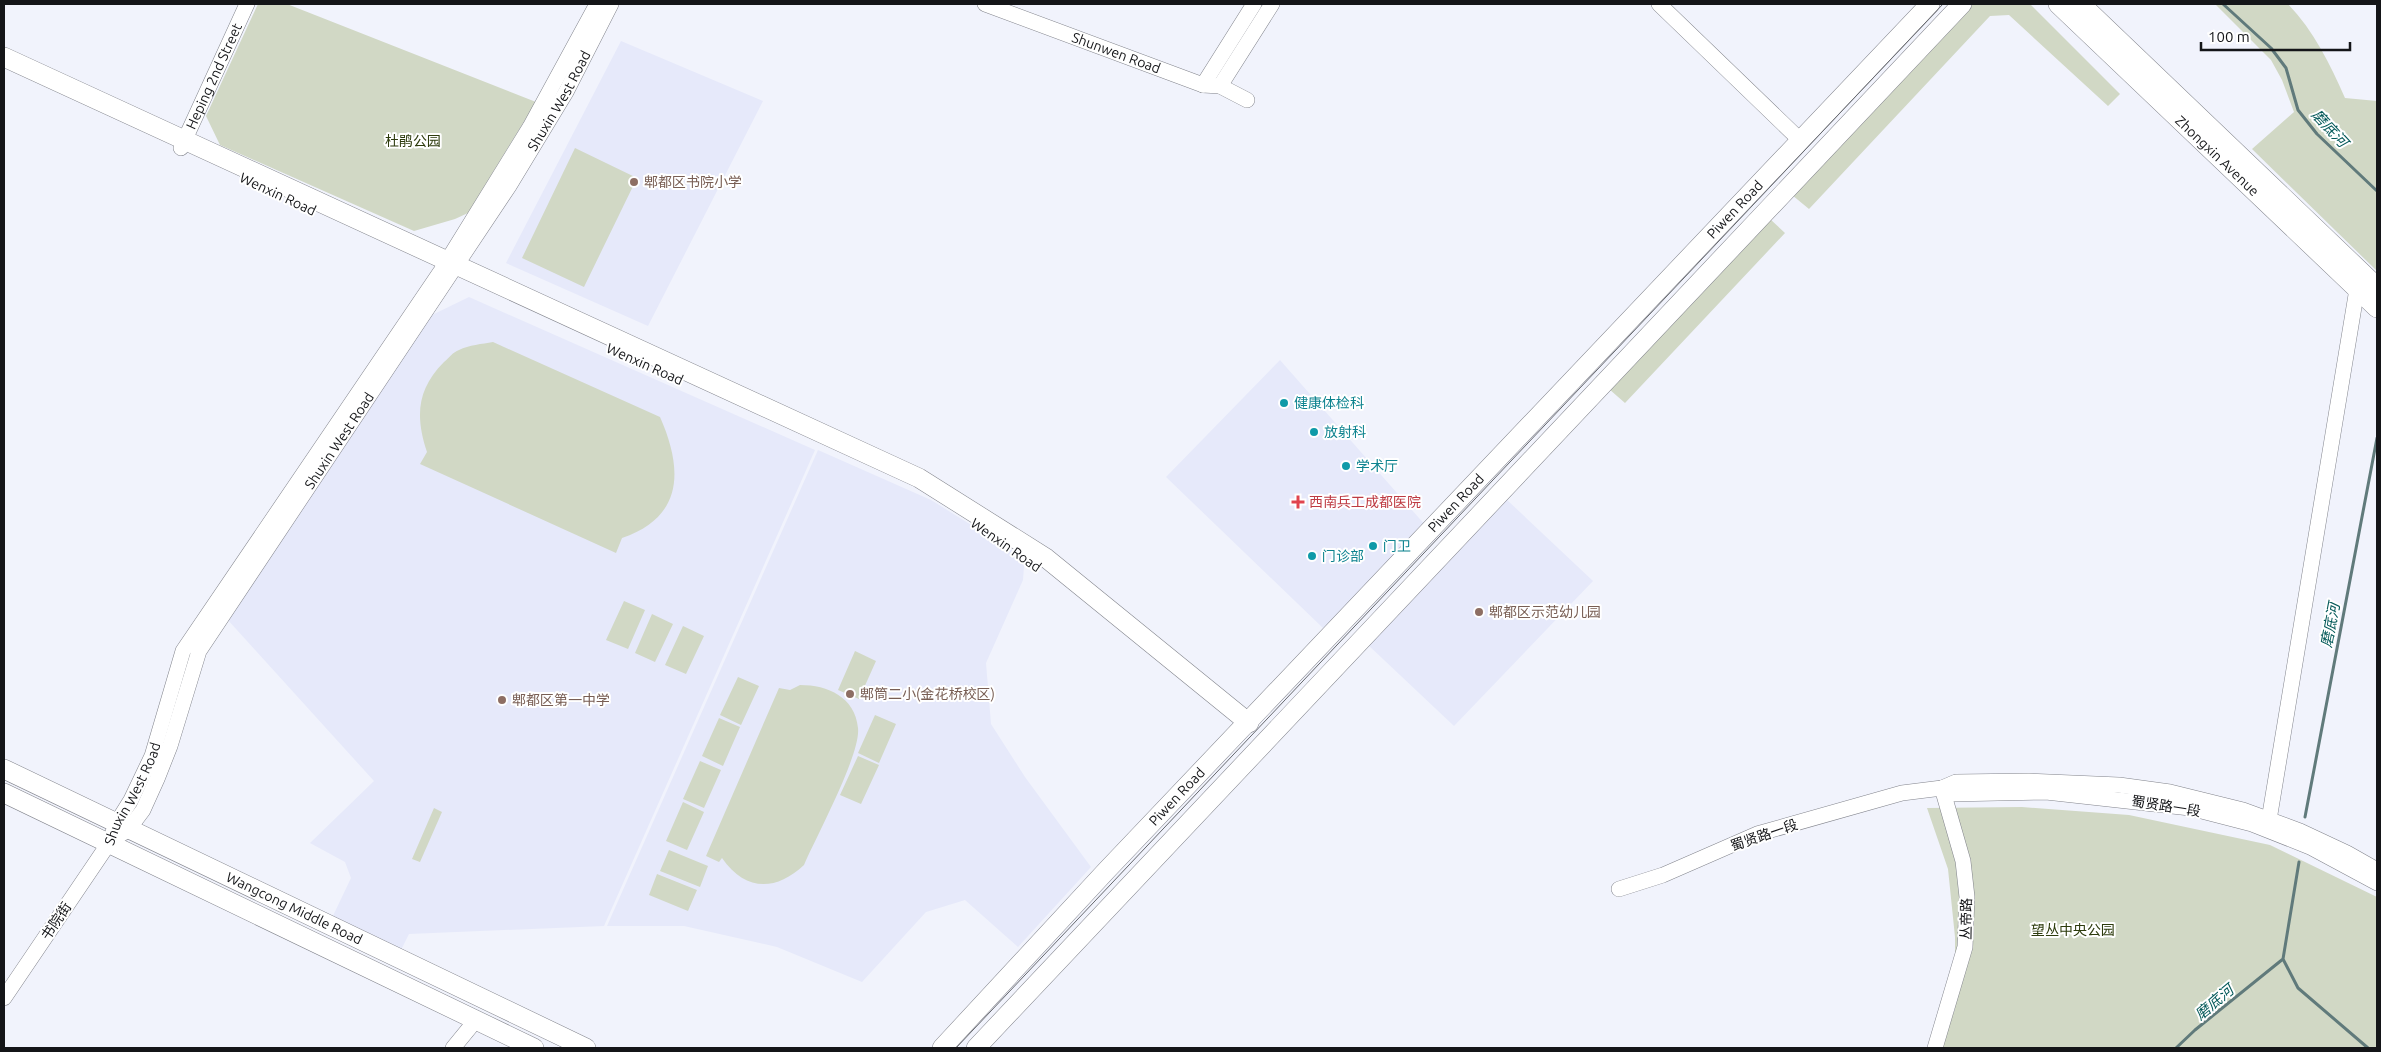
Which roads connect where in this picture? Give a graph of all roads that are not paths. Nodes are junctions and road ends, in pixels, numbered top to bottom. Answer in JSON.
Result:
{"nodes":[{"id":1,"x":246,"y":4,"type":"edge"},
{"id":2,"x":597,"y":4,"type":"edge"},
{"id":3,"x":611,"y":4,"type":"edge"},
{"id":4,"x":984,"y":4,"type":"edge"},
{"id":5,"x":1254,"y":4,"type":"edge"},
{"id":6,"x":1272,"y":4,"type":"edge"},
{"id":7,"x":1658,"y":4,"type":"edge"},
{"id":8,"x":1930,"y":4,"type":"edge"},
{"id":9,"x":1962,"y":4,"type":"edge"},
{"id":10,"x":2058,"y":4,"type":"edge"},
{"id":11,"x":2081,"y":4,"type":"edge"},
{"id":12,"x":4,"y":58,"type":"edge"},
{"id":13,"x":4,"y":72,"type":"edge"},
{"id":14,"x":1203,"y":85,"type":"junction"},
{"id":15,"x":1220,"y":86,"type":"junction"},
{"id":16,"x":1247,"y":100,"type":"dead end"},
{"id":17,"x":1800,"y":140,"type":"junction"},
{"id":18,"x":182,"y":144,"type":"junction"},
{"id":19,"x":449,"y":268,"type":"junction"},
{"id":20,"x":2377,"y":287,"type":"edge"},
{"id":21,"x":2357,"y":289,"type":"junction"},
{"id":22,"x":2377,"y":308,"type":"edge"},
{"id":23,"x":1246,"y":726,"type":"junction"},
{"id":24,"x":4,"y":770,"type":"edge"},
{"id":25,"x":1942,"y":788,"type":"junction"},
{"id":26,"x":4,"y":793,"type":"edge"},
{"id":27,"x":2269,"y":820,"type":"junction"},
{"id":28,"x":122,"y":827,"type":"junction"},
{"id":29,"x":109,"y":843,"type":"junction"},
{"id":30,"x":2377,"y":870,"type":"edge"},
{"id":31,"x":2377,"y":883,"type":"edge"},
{"id":32,"x":1619,"y":889,"type":"dead end"},
{"id":33,"x":4,"y":998,"type":"edge"},
{"id":34,"x":476,"y":1020,"type":"junction"},
{"id":35,"x":453,"y":1048,"type":"edge"},
{"id":36,"x":534,"y":1048,"type":"edge"},
{"id":37,"x":586,"y":1048,"type":"edge"},
{"id":38,"x":942,"y":1048,"type":"edge"},
{"id":39,"x":976,"y":1048,"type":"edge"},
{"id":40,"x":1935,"y":1048,"type":"edge"}],
"edges":[{"from":1,"to":18,"type":"street","name":"Heping 2nd Street"},
{"from":2,"to":19,"type":"street","name":"Shuxin West Road"},
{"from":3,"to":19,"type":"street","name":"Shuxin West Road"},
{"from":4,"to":14,"type":"street","name":"Shunwen Road"},
{"from":5,"to":14,"type":"street"},
{"from":6,"to":15,"type":"street"},
{"from":7,"to":17,"type":"street"},
{"from":8,"to":17,"type":"main road","name":"Piwen Road"},
{"from":9,"to":39,"type":"main road","name":"Piwen Road"},
{"from":10,"to":21,"type":"main road","name":"Zhongxin Avenue"},
{"from":11,"to":20,"type":"main road","name":"Zhongxin Avenue"},
{"from":12,"to":18,"type":"main road"},
{"from":13,"to":18,"type":"main road","name":"Wenxin Road"},
{"from":14,"to":15,"type":"street","name":"Shunwen Road"},
{"from":15,"to":16,"type":"street","name":"Shunwen Road"},
{"from":17,"to":23,"type":"main road","name":"Piwen Road"},
{"from":18,"to":19,"type":"main road","name":"Wenxin Road"},
{"from":19,"to":23,"type":"main road","name":"Wenxin Road"},
{"from":19,"to":28,"type":"street","name":"Shuxin West Road"},
{"from":21,"to":22,"type":"main road","name":"Zhongxin Avenue"},
{"from":21,"to":27,"type":"street"},
{"from":23,"to":38,"type":"main road","name":"Piwen Road"},
{"from":24,"to":28,"type":"main road","name":"Wangcong Middle Road"},
{"from":25,"to":27,"type":"street","name":"蜀贤路一段"},
{"from":25,"to":31,"type":"street","name":"蜀贤路一段"},
{"from":25,"to":32,"type":"street","name":"蜀贤路一段"},
{"from":25,"to":40,"type":"street","name":"丛帝路"},
{"from":26,"to":29,"type":"main road","name":"Wangcong Middle Road"},
{"from":27,"to":30,"type":"street","name":"蜀贤路一段"},
{"from":28,"to":29,"type":"street","name":"Shuxin West Road"},
{"from":28,"to":37,"type":"main road","name":"Wangcong Middle Road"},
{"from":29,"to":33,"type":"street","name":"书院街"},
{"from":29,"to":34,"type":"main road","name":"Wangcong Middle Road"},
{"from":34,"to":35,"type":"street"},
{"from":34,"to":36,"type":"main road","name":"Wangcong Middle Road"}]}
